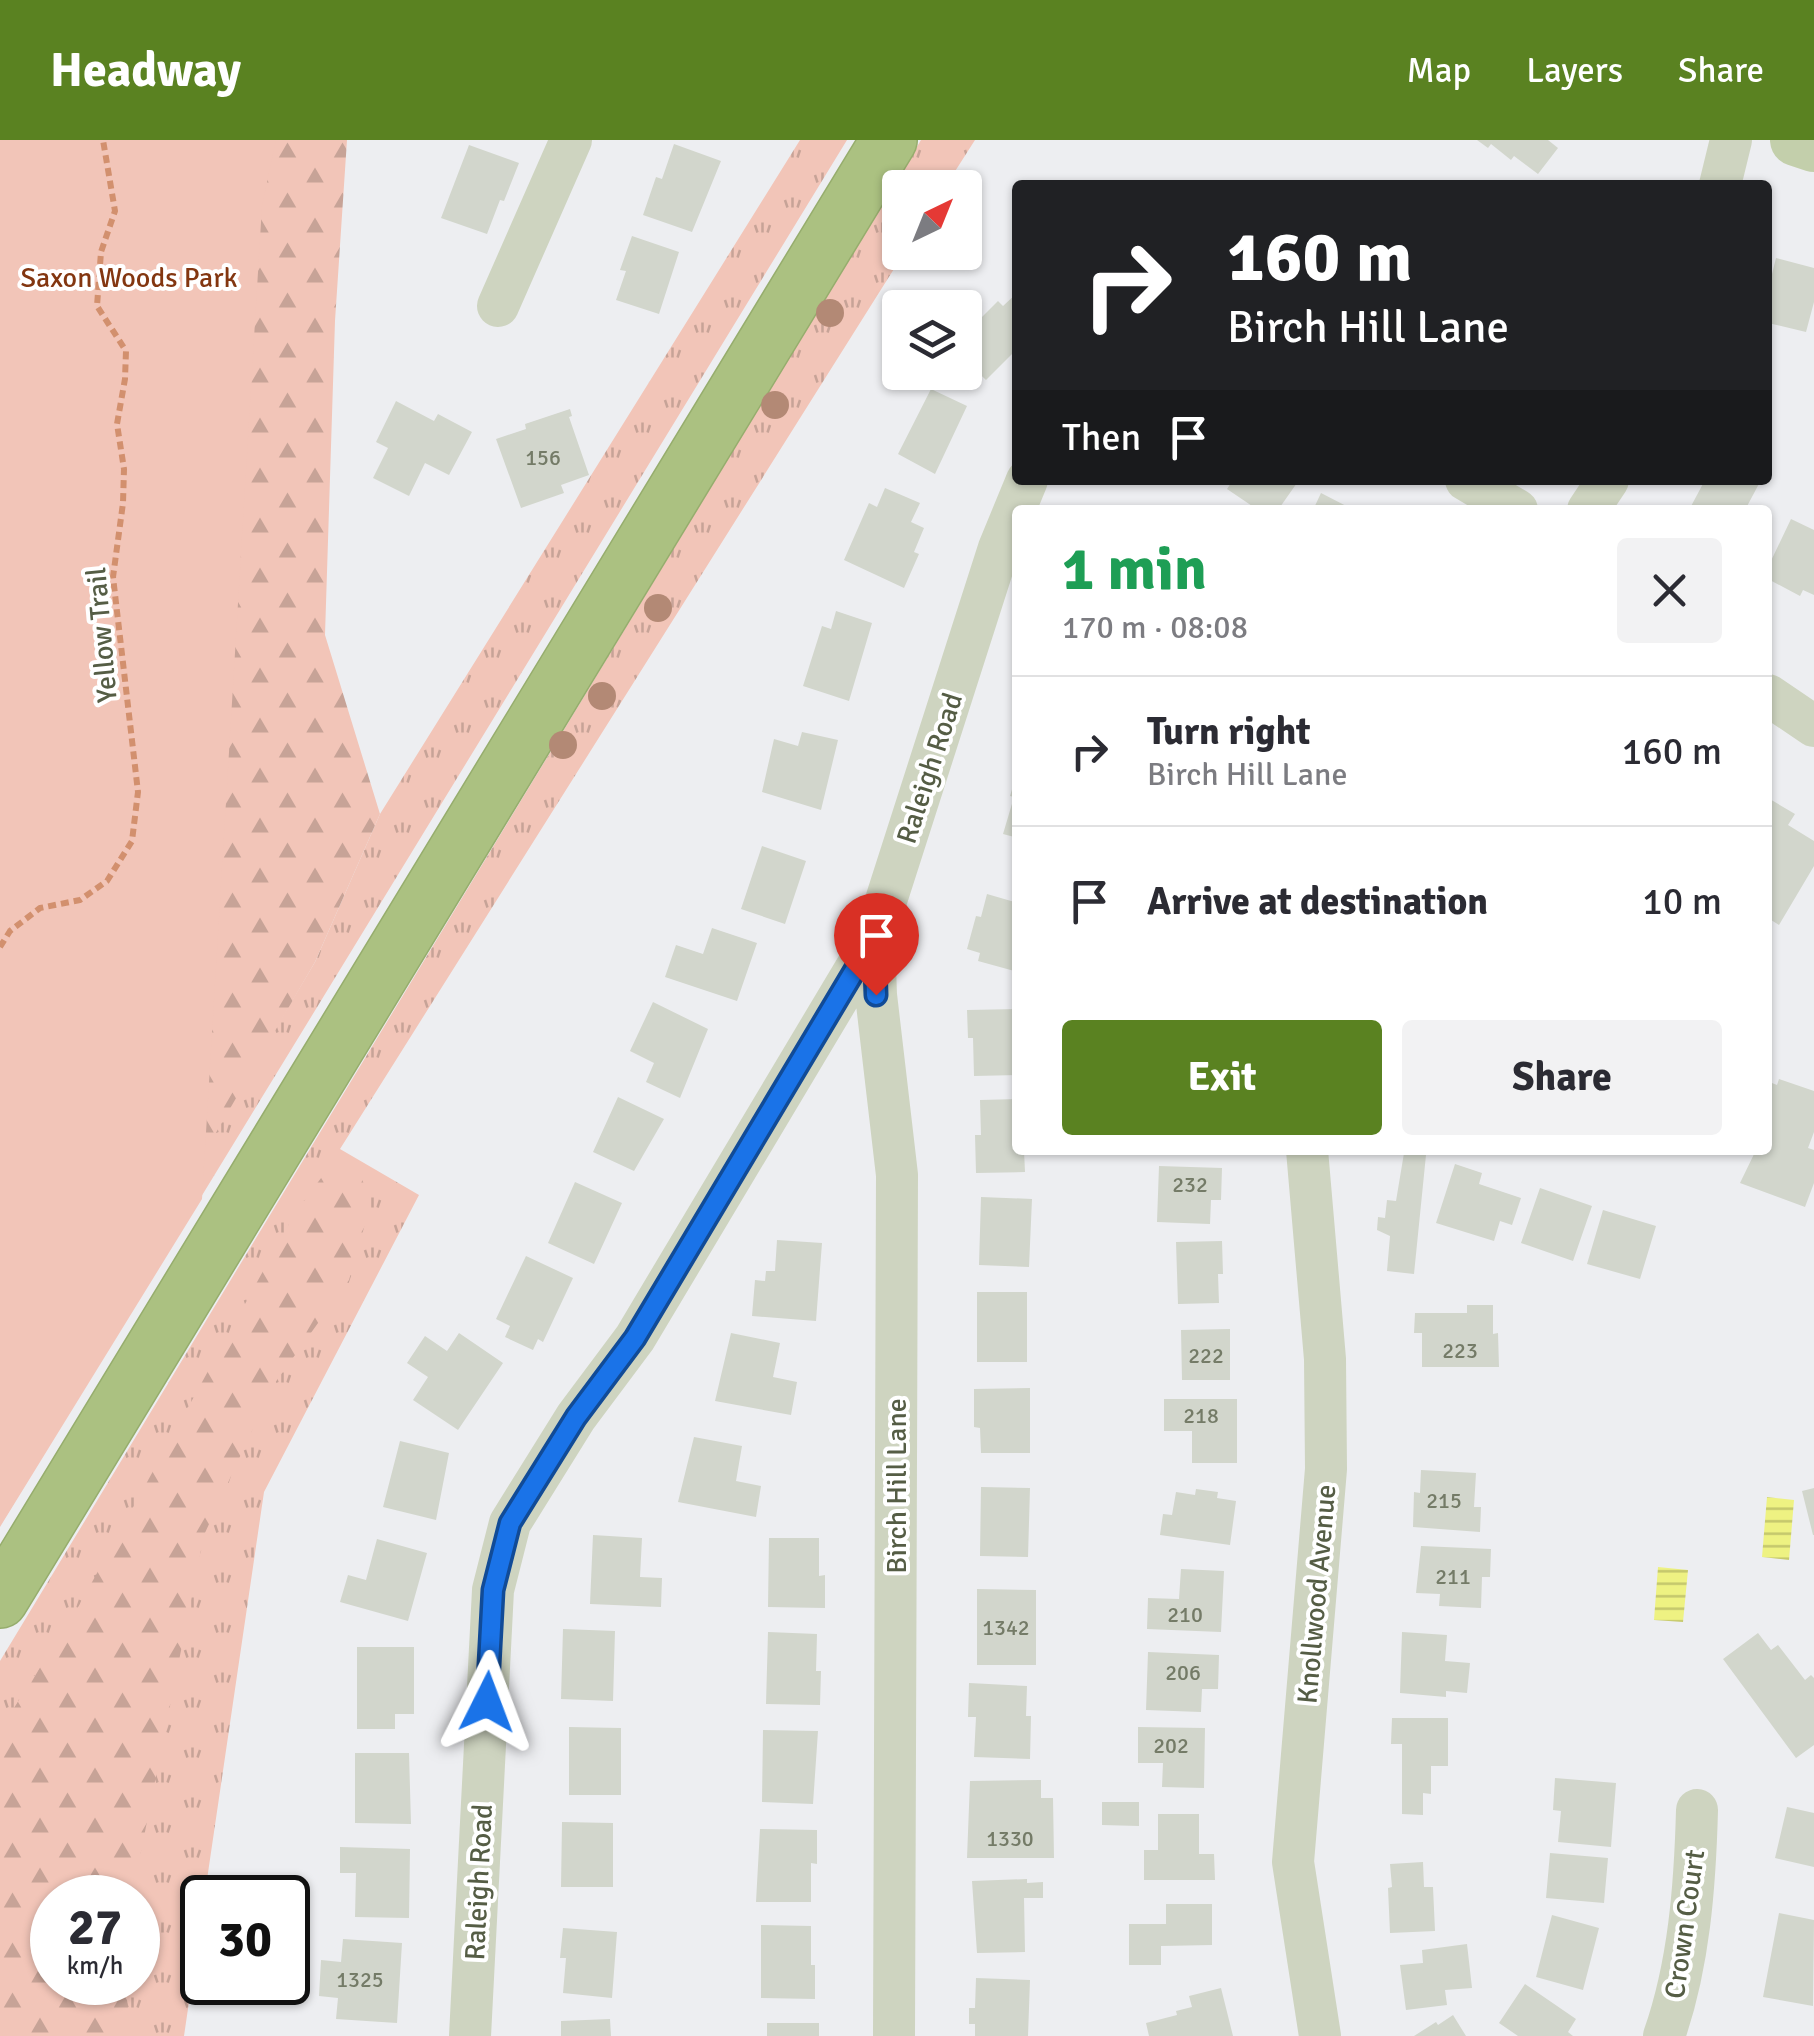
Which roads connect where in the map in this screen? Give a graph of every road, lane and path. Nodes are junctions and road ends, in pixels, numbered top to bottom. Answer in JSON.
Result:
{"nodes":[{"id":1,"x":103,"y":140,"type":"edge"},
{"id":2,"x":572,"y":140,"type":"edge"},
{"id":3,"x":890,"y":140,"type":"edge"},
{"id":4,"x":1731,"y":140,"type":"edge"},
{"id":5,"x":1796,"y":140,"type":"edge"},
{"id":6,"x":1814,"y":146,"type":"edge"},
{"id":7,"x":1721,"y":180,"type":"edge"},
{"id":8,"x":498,"y":306,"type":"dead end"},
{"id":9,"x":1012,"y":518,"type":"edge"},
{"id":10,"x":1772,"y":699,"type":"edge"},
{"id":11,"x":1814,"y":726,"type":"edge"},
{"id":12,"x":874,"y":938,"type":"junction"},
{"id":13,"x":0,"y":947,"type":"edge"},
{"id":14,"x":1307,"y":1155,"type":"edge"},
{"id":15,"x":0,"y":1600,"type":"edge"},
{"id":16,"x":1697,"y":1810,"type":"dead end"},
{"id":17,"x":470,"y":2036,"type":"edge"},
{"id":18,"x":894,"y":2036,"type":"edge"},
{"id":19,"x":1320,"y":2036,"type":"edge"},
{"id":20,"x":1664,"y":2036,"type":"edge"}],
"edges":[{"from":1,"to":13,"type":"path","name":"Yellow Trail"},
{"from":2,"to":8,"type":"street"},
{"from":3,"to":15,"type":"highway"},
{"from":4,"to":7,"type":"street"},
{"from":5,"to":6,"type":"main road"},
{"from":9,"to":12,"type":"street","name":"Raleigh Road"},
{"from":10,"to":11,"type":"street"},
{"from":12,"to":17,"type":"street","name":"Raleigh Road"},
{"from":12,"to":18,"type":"street","name":"Birch Hill Lane"},
{"from":14,"to":19,"type":"street","name":"Knollwood Avenue"},
{"from":16,"to":20,"type":"street","name":"Crown Court"}]}
